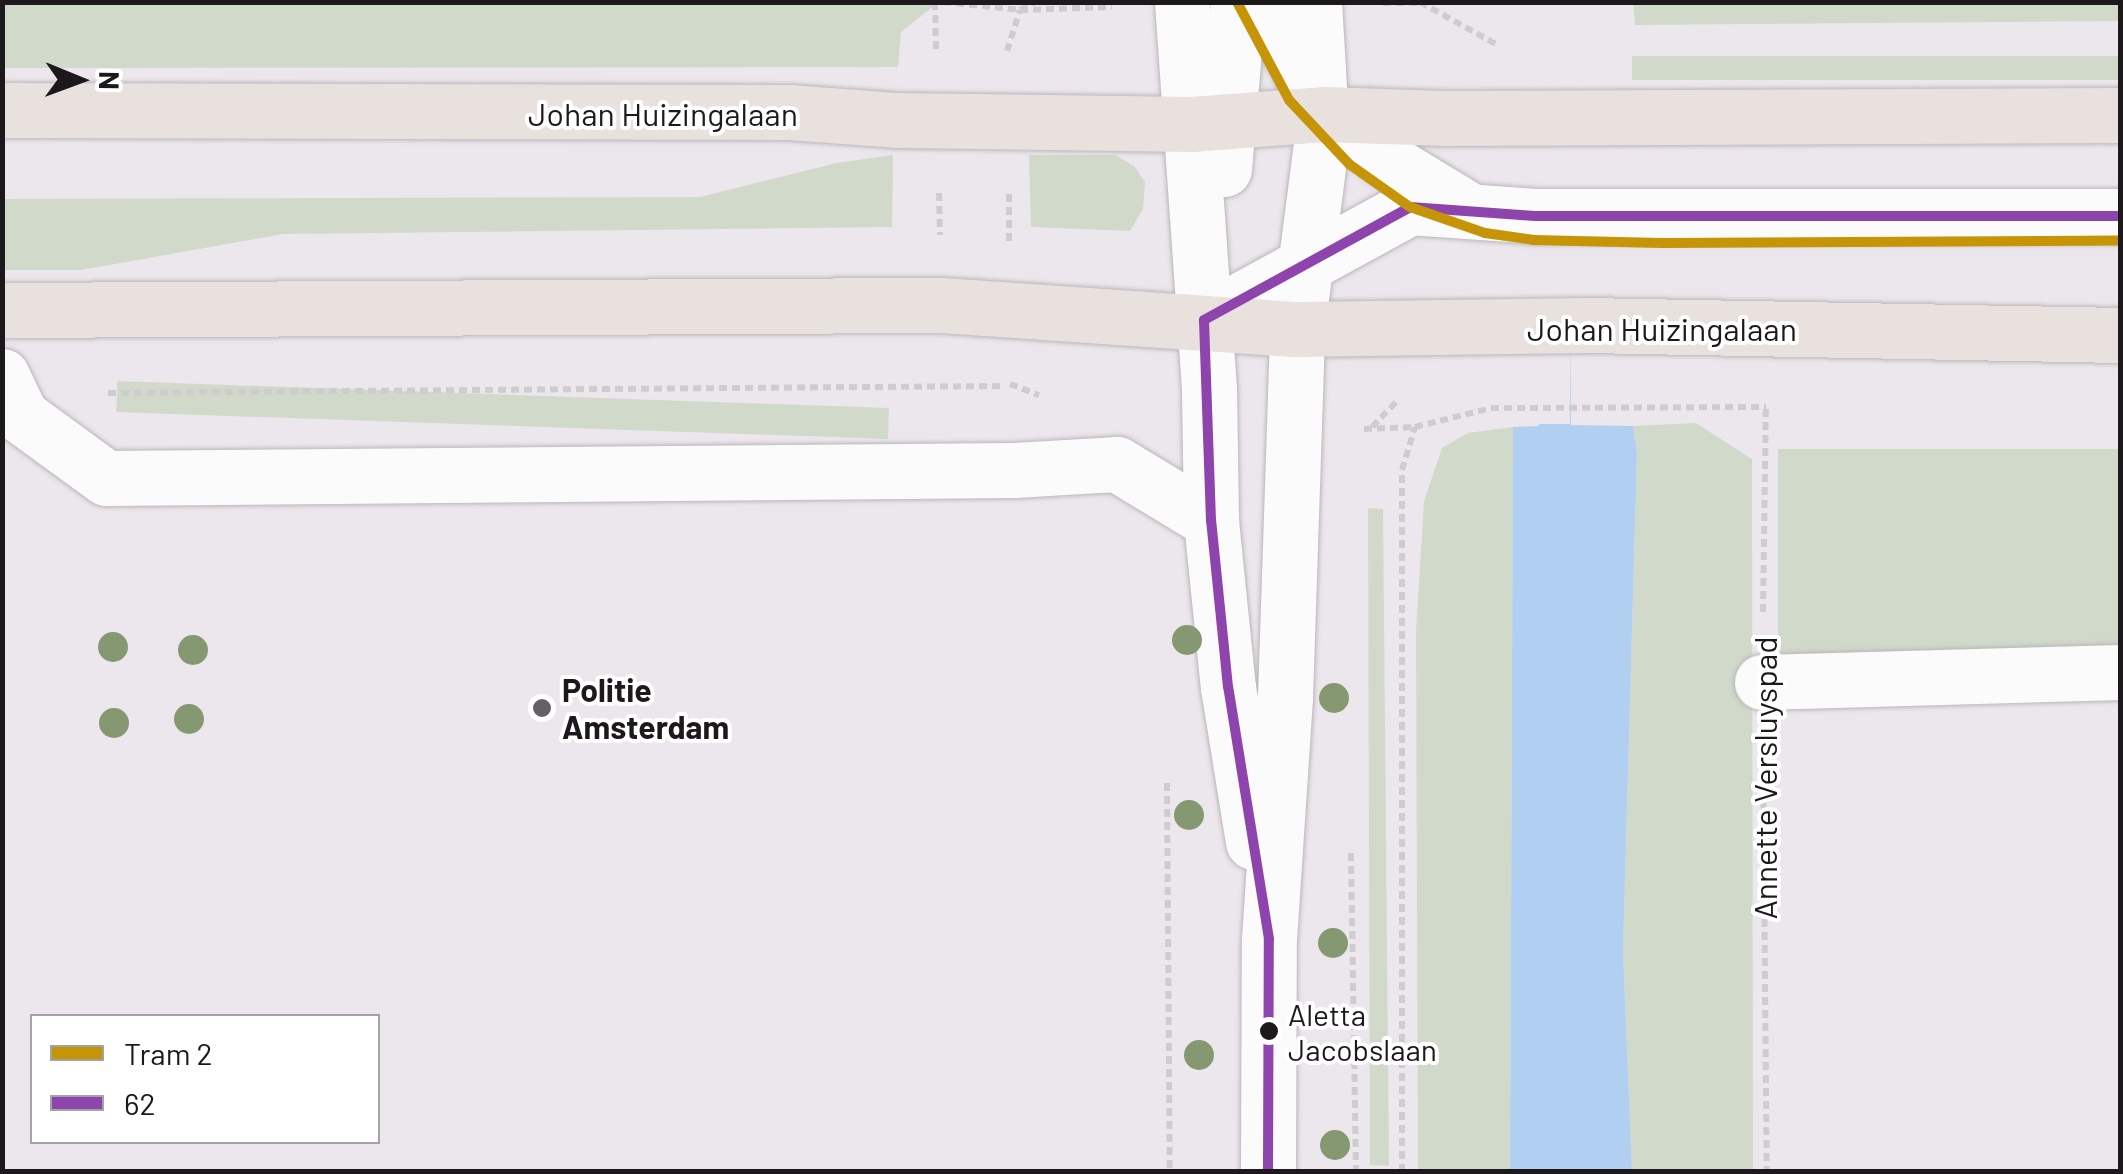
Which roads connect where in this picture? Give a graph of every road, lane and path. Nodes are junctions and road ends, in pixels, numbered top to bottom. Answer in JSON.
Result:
{"nodes":[{"id":1,"x":943,"y":2,"type":"edge"},
{"id":2,"x":1035,"y":2,"type":"edge"},
{"id":3,"x":1238,"y":2,"type":"edge"},
{"id":4,"x":1264,"y":2,"type":"edge"},
{"id":5,"x":1314,"y":2,"type":"edge"},
{"id":6,"x":1378,"y":2,"type":"edge"},
{"id":7,"x":1421,"y":3,"type":"edge"},
{"id":8,"x":1182,"y":4,"type":"edge"},
{"id":9,"x":1020,"y":10,"type":"junction"},
{"id":10,"x":1506,"y":49,"type":"dead end"},
{"id":11,"x":2,"y":110,"type":"edge"},
{"id":12,"x":1323,"y":114,"type":"junction"},
{"id":13,"x":2120,"y":115,"type":"edge"},
{"id":14,"x":1210,"y":122,"type":"junction"},
{"id":15,"x":1467,"y":208,"type":"junction"},
{"id":16,"x":2120,"y":216,"type":"edge"},
{"id":17,"x":1304,"y":267,"type":"junction"},
{"id":18,"x":2,"y":310,"type":"edge"},
{"id":19,"x":1204,"y":320,"type":"junction"},
{"id":20,"x":1297,"y":329,"type":"junction"},
{"id":21,"x":2120,"y":335,"type":"edge"},
{"id":22,"x":944,"y":386,"type":"dead end"},
{"id":23,"x":1010,"y":386,"type":"dead end"},
{"id":24,"x":1766,"y":395,"type":"dead end"},
{"id":25,"x":12,"y":396,"type":"edge"},
{"id":26,"x":1536,"y":406,"type":"dead end"},
{"id":27,"x":1766,"y":407,"type":"junction"},
{"id":28,"x":1416,"y":427,"type":"dead end"},
{"id":29,"x":1116,"y":464,"type":"junction"},
{"id":30,"x":1211,"y":521,"type":"junction"},
{"id":31,"x":2120,"y":672,"type":"edge"},
{"id":32,"x":1762,"y":682,"type":"junction"},
{"id":33,"x":1167,"y":770,"type":"dead end"},
{"id":34,"x":1269,"y":938,"type":"junction"},
{"id":35,"x":1170,"y":1172,"type":"edge"},
{"id":36,"x":1268,"y":1172,"type":"edge"},
{"id":37,"x":1402,"y":1172,"type":"edge"},
{"id":38,"x":1766,"y":1172,"type":"edge"}],
"edges":[{"from":1,"to":9,"type":"path"},
{"from":2,"to":9,"type":"path"},
{"from":3,"to":14,"type":"street"},
{"from":4,"to":12,"type":"street"},
{"from":5,"to":12,"type":"street"},
{"from":6,"to":7,"type":"path"},
{"from":7,"to":10,"type":"path"},
{"from":8,"to":9,"type":"path"},
{"from":8,"to":14,"type":"street"},
{"from":11,"to":14,"type":"main road","name":"Johan Huizingalaan"},
{"from":12,"to":13,"type":"main road","name":"Johan Huizingalaan"},
{"from":12,"to":14,"type":"main road","name":"Johan Huizingalaan"},
{"from":12,"to":15,"type":"street"},
{"from":12,"to":17,"type":"street"},
{"from":14,"to":19,"type":"street"},
{"from":15,"to":16,"type":"street"},
{"from":15,"to":17,"type":"street"},
{"from":17,"to":19,"type":"street"},
{"from":17,"to":20,"type":"street"},
{"from":18,"to":19,"type":"main road","name":"Johan Huizingalaan"},
{"from":19,"to":20,"type":"main road","name":"Johan Huizingalaan"},
{"from":19,"to":30,"type":"street"},
{"from":20,"to":21,"type":"main road","name":"Johan Huizingalaan"},
{"from":20,"to":34,"type":"street"},
{"from":22,"to":25,"type":"path"},
{"from":23,"to":29,"type":"path"},
{"from":24,"to":27,"type":"path","name":"Annette Versluyspad"},
{"from":25,"to":29,"type":"street"},
{"from":26,"to":27,"type":"path"},
{"from":27,"to":32,"type":"path","name":"Annette Versluyspad"},
{"from":28,"to":37,"type":"path"},
{"from":29,"to":30,"type":"street"},
{"from":30,"to":34,"type":"street"},
{"from":31,"to":32,"type":"street"},
{"from":32,"to":38,"type":"path","name":"Annette Versluyspad"},
{"from":33,"to":35,"type":"path"},
{"from":34,"to":36,"type":"street"}]}
